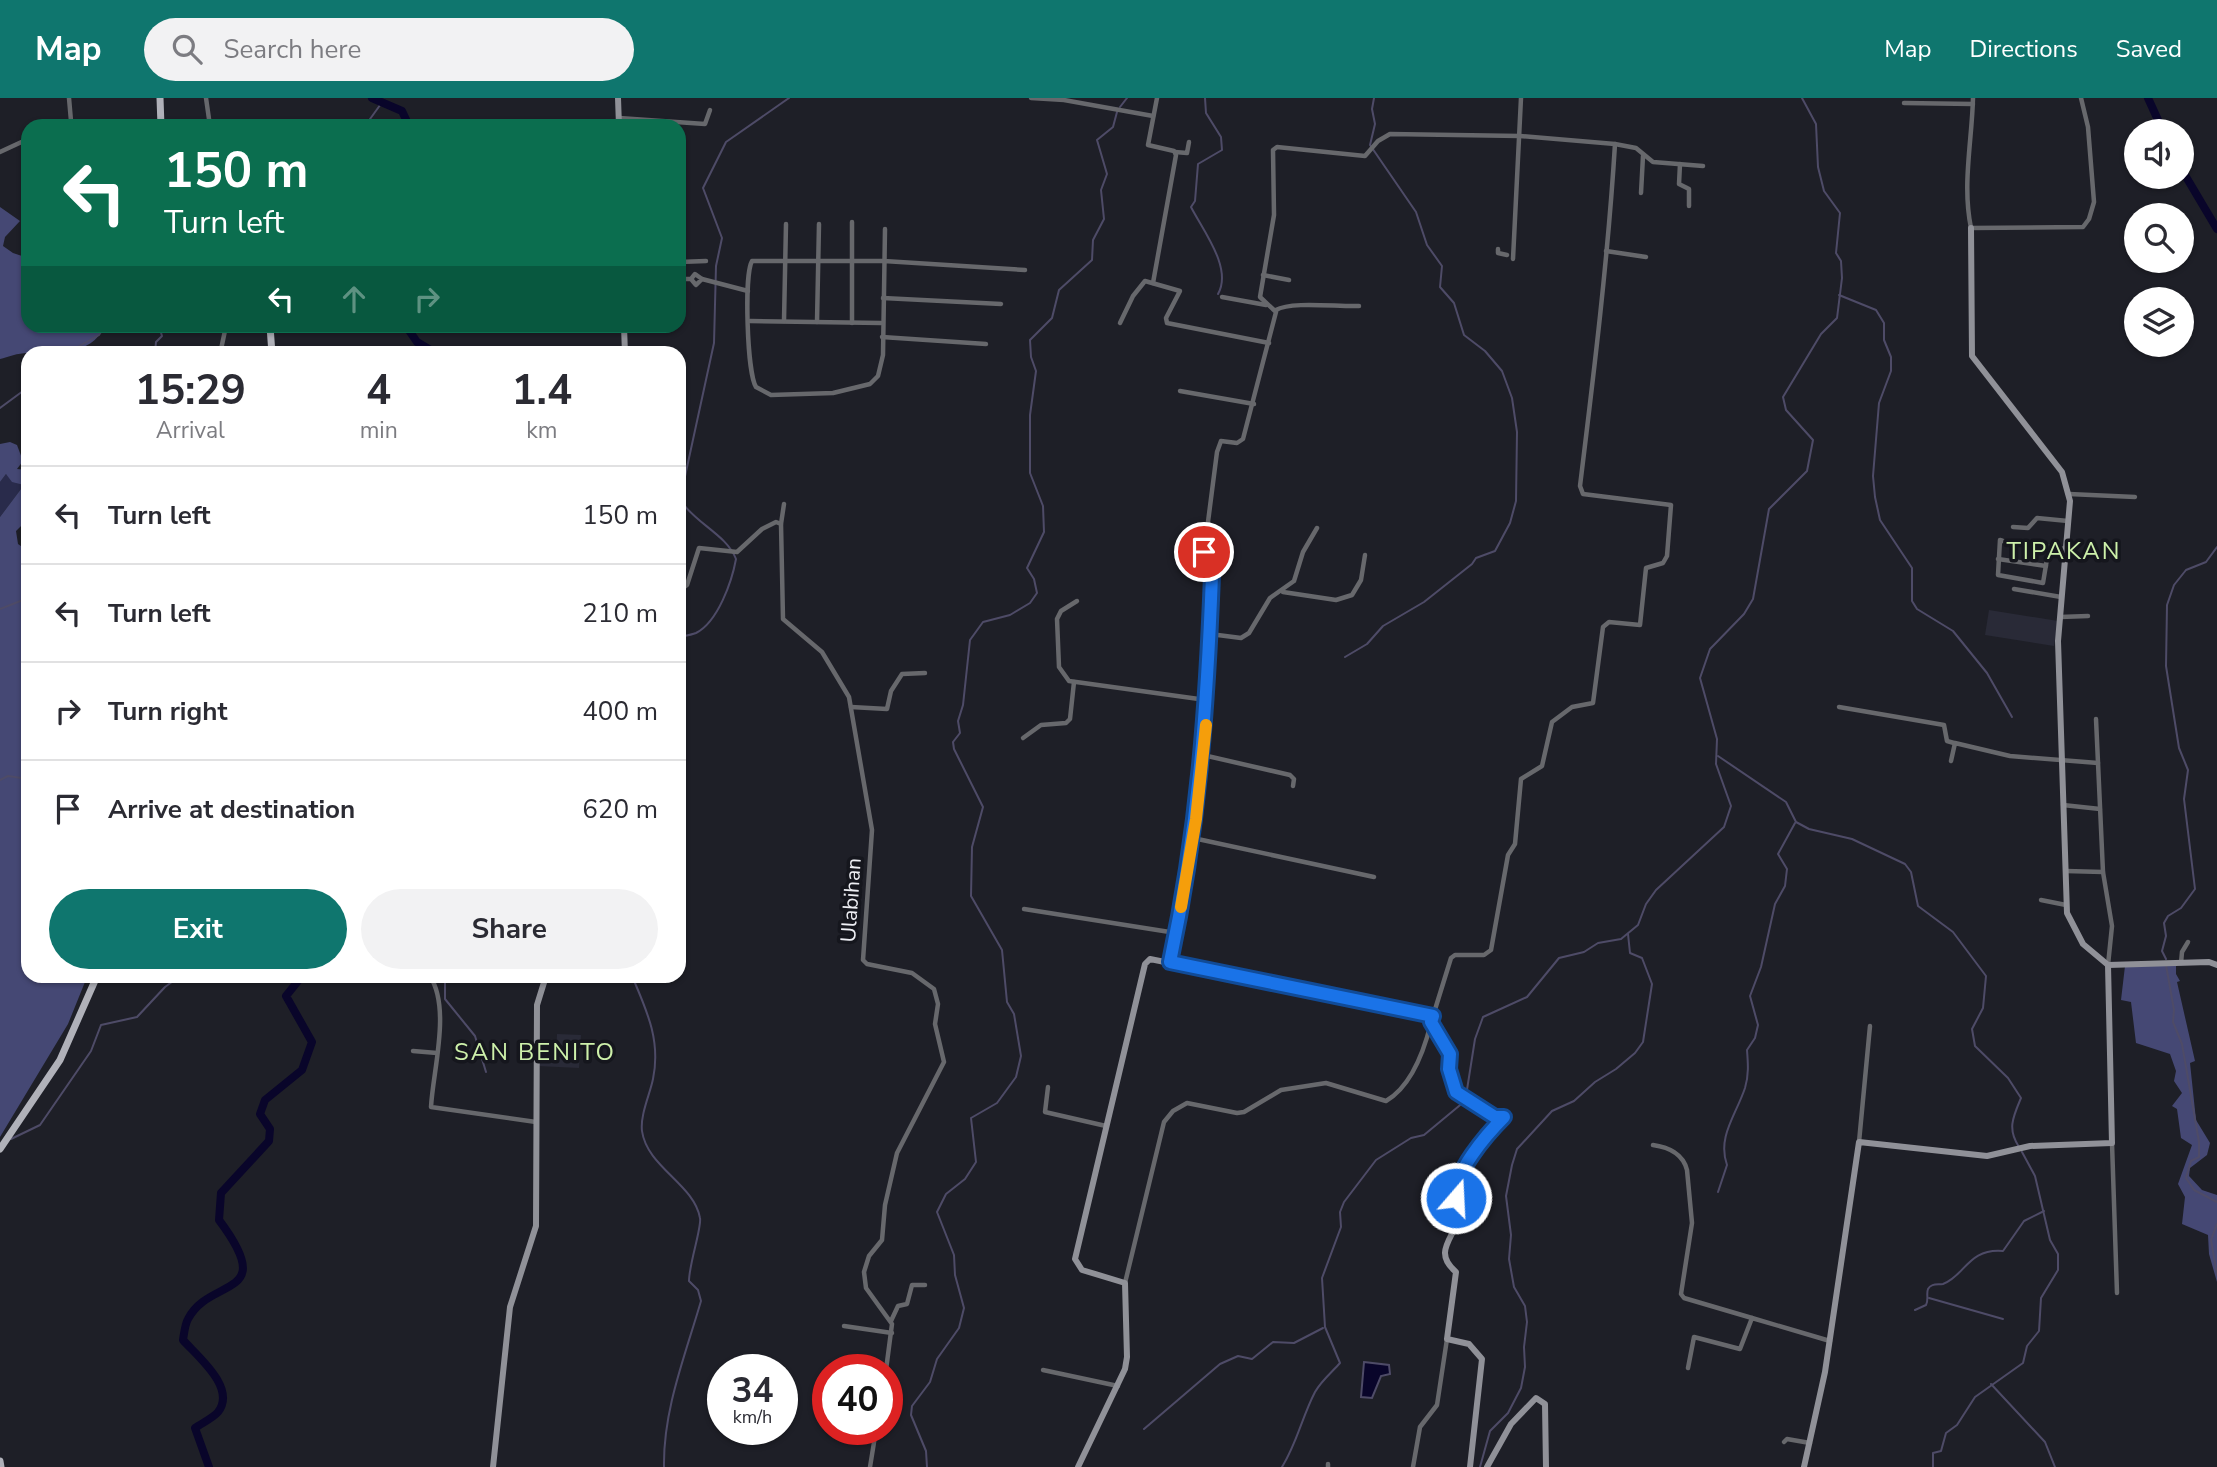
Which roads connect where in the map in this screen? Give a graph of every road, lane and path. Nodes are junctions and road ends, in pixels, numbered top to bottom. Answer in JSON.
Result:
{"nodes":[{"id":1,"x":69,"y":98,"type":"edge"},
{"id":2,"x":160,"y":98,"type":"edge"},
{"id":3,"x":206,"y":98,"type":"edge"},
{"id":4,"x":618,"y":98,"type":"edge"},
{"id":5,"x":1031,"y":98,"type":"edge"},
{"id":6,"x":1157,"y":98,"type":"edge"},
{"id":7,"x":1521,"y":98,"type":"edge"},
{"id":8,"x":2081,"y":98,"type":"edge"},
{"id":9,"x":1065,"y":99,"type":"edge"},
{"id":10,"x":1973,"y":101,"type":"edge"},
{"id":11,"x":1904,"y":103,"type":"dead end"},
{"id":12,"x":710,"y":110,"type":"dead end"},
{"id":13,"x":1153,"y":116,"type":"junction"},
{"id":14,"x":619,"y":118,"type":"joint"},
{"id":15,"x":71,"y":119,"type":"edge"},
{"id":16,"x":161,"y":119,"type":"edge"},
{"id":17,"x":209,"y":119,"type":"edge"},
{"id":18,"x":633,"y":119,"type":"edge"},
{"id":19,"x":686,"y":123,"type":"edge"},
{"id":20,"x":1520,"y":136,"type":"junction"},
{"id":21,"x":21,"y":142,"type":"edge"},
{"id":22,"x":1189,"y":142,"type":"dead end"},
{"id":23,"x":1615,"y":144,"type":"junction"},
{"id":24,"x":0,"y":152,"type":"edge"},
{"id":25,"x":1175,"y":152,"type":"junction"},
{"id":26,"x":1643,"y":155,"type":"junction"},
{"id":27,"x":1680,"y":164,"type":"junction"},
{"id":28,"x":1703,"y":166,"type":"dead end"},
{"id":29,"x":1642,"y":193,"type":"dead end"},
{"id":30,"x":1689,"y":206,"type":"dead end"},
{"id":31,"x":852,"y":222,"type":"dead end"},
{"id":32,"x":786,"y":224,"type":"dead end"},
{"id":33,"x":818,"y":224,"type":"dead end"},
{"id":34,"x":1971,"y":228,"type":"junction"},
{"id":35,"x":885,"y":229,"type":"dead end"},
{"id":36,"x":1498,"y":248,"type":"dead end"},
{"id":37,"x":1606,"y":251,"type":"junction"},
{"id":38,"x":1646,"y":257,"type":"dead end"},
{"id":39,"x":785,"y":260,"type":"junction"},
{"id":40,"x":706,"y":261,"type":"dead end"},
{"id":41,"x":818,"y":261,"type":"junction"},
{"id":42,"x":851,"y":261,"type":"junction"},
{"id":43,"x":884,"y":261,"type":"junction"},
{"id":44,"x":686,"y":262,"type":"edge"},
{"id":45,"x":1025,"y":270,"type":"dead end"},
{"id":46,"x":1263,"y":275,"type":"junction"},
{"id":47,"x":686,"y":279,"type":"edge"},
{"id":48,"x":1289,"y":280,"type":"dead end"},
{"id":49,"x":1153,"y":283,"type":"junction"},
{"id":50,"x":748,"y":291,"type":"junction"},
{"id":51,"x":1222,"y":297,"type":"dead end"},
{"id":52,"x":883,"y":298,"type":"junction"},
{"id":53,"x":1001,"y":304,"type":"dead end"},
{"id":54,"x":1266,"y":305,"type":"junction"},
{"id":55,"x":1359,"y":306,"type":"dead end"},
{"id":56,"x":1276,"y":310,"type":"junction"},
{"id":57,"x":750,"y":321,"type":"junction"},
{"id":58,"x":784,"y":321,"type":"junction"},
{"id":59,"x":817,"y":322,"type":"junction"},
{"id":60,"x":852,"y":323,"type":"junction"},
{"id":61,"x":881,"y":323,"type":"junction"},
{"id":62,"x":1120,"y":323,"type":"dead end"},
{"id":63,"x":882,"y":337,"type":"junction"},
{"id":64,"x":1269,"y":342,"type":"junction"},
{"id":65,"x":986,"y":344,"type":"dead end"},
{"id":66,"x":1180,"y":391,"type":"dead end"},
{"id":67,"x":1254,"y":404,"type":"junction"},
{"id":68,"x":2069,"y":494,"type":"junction"},
{"id":69,"x":2135,"y":497,"type":"dead end"},
{"id":70,"x":784,"y":504,"type":"dead end"},
{"id":71,"x":2069,"y":521,"type":"junction"},
{"id":72,"x":781,"y":524,"type":"junction"},
{"id":73,"x":2013,"y":527,"type":"dead end"},
{"id":74,"x":1317,"y":528,"type":"dead end"},
{"id":75,"x":2049,"y":547,"type":"junction"},
{"id":76,"x":2066,"y":549,"type":"junction"},
{"id":77,"x":1365,"y":555,"type":"dead end"},
{"id":78,"x":1998,"y":559,"type":"junction"},
{"id":79,"x":2046,"y":566,"type":"junction"},
{"id":80,"x":686,"y":587,"type":"edge"},
{"id":81,"x":2014,"y":589,"type":"dead end"},
{"id":82,"x":1282,"y":591,"type":"junction"},
{"id":83,"x":2062,"y":597,"type":"junction"},
{"id":84,"x":1077,"y":601,"type":"dead end"},
{"id":85,"x":2088,"y":616,"type":"dead end"},
{"id":86,"x":2060,"y":617,"type":"junction"},
{"id":87,"x":1210,"y":634,"type":"junction"},
{"id":88,"x":925,"y":673,"type":"dead end"},
{"id":89,"x":1074,"y":682,"type":"junction"},
{"id":90,"x":1206,"y":700,"type":"junction"},
{"id":91,"x":851,"y":707,"type":"junction"},
{"id":92,"x":1839,"y":707,"type":"dead end"},
{"id":93,"x":2096,"y":719,"type":"dead end"},
{"id":94,"x":1023,"y":738,"type":"dead end"},
{"id":95,"x":1955,"y":743,"type":"junction"},
{"id":96,"x":1203,"y":755,"type":"junction"},
{"id":97,"x":2060,"y":758,"type":"junction"},
{"id":98,"x":1951,"y":761,"type":"dead end"},
{"id":99,"x":2098,"y":763,"type":"junction"},
{"id":100,"x":1293,"y":786,"type":"dead end"},
{"id":101,"x":2061,"y":805,"type":"junction"},
{"id":102,"x":2101,"y":809,"type":"junction"},
{"id":103,"x":1193,"y":838,"type":"junction"},
{"id":104,"x":2065,"y":870,"type":"junction"},
{"id":105,"x":2104,"y":872,"type":"junction"},
{"id":106,"x":1374,"y":877,"type":"dead end"},
{"id":107,"x":2041,"y":900,"type":"dead end"},
{"id":108,"x":2066,"y":905,"type":"junction"},
{"id":109,"x":1024,"y":909,"type":"dead end"},
{"id":110,"x":1176,"y":933,"type":"junction"},
{"id":111,"x":2189,"y":942,"type":"dead end"},
{"id":112,"x":1170,"y":962,"type":"junction"},
{"id":113,"x":2181,"y":964,"type":"junction"},
{"id":114,"x":2108,"y":965,"type":"junction"},
{"id":115,"x":2217,"y":965,"type":"edge"},
{"id":116,"x":94,"y":983,"type":"edge"},
{"id":117,"x":434,"y":983,"type":"edge"},
{"id":118,"x":544,"y":983,"type":"edge"},
{"id":119,"x":1432,"y":1019,"type":"junction"},
{"id":120,"x":1870,"y":1026,"type":"dead end"},
{"id":121,"x":413,"y":1051,"type":"dead end"},
{"id":122,"x":437,"y":1053,"type":"junction"},
{"id":123,"x":1048,"y":1087,"type":"dead end"},
{"id":124,"x":537,"y":1122,"type":"junction"},
{"id":125,"x":1107,"y":1126,"type":"junction"},
{"id":126,"x":1858,"y":1142,"type":"junction"},
{"id":127,"x":2112,"y":1143,"type":"junction"},
{"id":128,"x":1653,"y":1145,"type":"dead end"},
{"id":129,"x":0,"y":1149,"type":"edge"},
{"id":130,"x":1125,"y":1283,"type":"junction"},
{"id":131,"x":925,"y":1285,"type":"dead end"},
{"id":132,"x":2117,"y":1293,"type":"dead end"},
{"id":133,"x":1752,"y":1318,"type":"junction"},
{"id":134,"x":891,"y":1321,"type":"junction"},
{"id":135,"x":844,"y":1326,"type":"dead end"},
{"id":136,"x":892,"y":1333,"type":"junction"},
{"id":137,"x":1447,"y":1339,"type":"junction"},
{"id":138,"x":1830,"y":1341,"type":"junction"},
{"id":139,"x":889,"y":1354,"type":"edge"},
{"id":140,"x":1688,"y":1368,"type":"dead end"},
{"id":141,"x":1043,"y":1370,"type":"dead end"},
{"id":142,"x":1119,"y":1387,"type":"junction"},
{"id":143,"x":1784,"y":1442,"type":"dead end"},
{"id":144,"x":1810,"y":1443,"type":"junction"},
{"id":145,"x":874,"y":1445,"type":"edge"},
{"id":146,"x":0,"y":1461,"type":"edge"},
{"id":147,"x":1,"y":1467,"type":"edge"},
{"id":148,"x":493,"y":1467,"type":"edge"},
{"id":149,"x":870,"y":1467,"type":"edge"},
{"id":150,"x":1078,"y":1467,"type":"edge"},
{"id":151,"x":1413,"y":1467,"type":"edge"},
{"id":152,"x":1470,"y":1467,"type":"edge"},
{"id":153,"x":1487,"y":1467,"type":"edge"},
{"id":154,"x":1546,"y":1467,"type":"edge"},
{"id":155,"x":1804,"y":1467,"type":"edge"}],
"edges":[{"from":1,"to":15,"type":"street"},
{"from":2,"to":16,"type":"main road"},
{"from":3,"to":17,"type":"street"},
{"from":4,"to":14,"type":"street"},
{"from":5,"to":9,"type":"street"},
{"from":6,"to":13,"type":"street"},
{"from":7,"to":20,"type":"street"},
{"from":8,"to":34,"type":"street"},
{"from":9,"to":13,"type":"street"},
{"from":10,"to":11,"type":"street"},
{"from":10,"to":34,"type":"street"},
{"from":12,"to":19,"type":"street"},
{"from":13,"to":25,"type":"street"},
{"from":14,"to":18,"type":"street"},
{"from":20,"to":23,"type":"street"},
{"from":20,"to":36,"type":"street"},
{"from":20,"to":46,"type":"street"},
{"from":21,"to":24,"type":"street"},
{"from":22,"to":25,"type":"street"},
{"from":23,"to":26,"type":"street"},
{"from":23,"to":37,"type":"street"},
{"from":25,"to":49,"type":"street"},
{"from":26,"to":27,"type":"street"},
{"from":26,"to":29,"type":"street"},
{"from":27,"to":28,"type":"street"},
{"from":27,"to":30,"type":"street"},
{"from":31,"to":42,"type":"street"},
{"from":32,"to":39,"type":"street"},
{"from":33,"to":41,"type":"street"},
{"from":34,"to":68,"type":"street"},
{"from":35,"to":43,"type":"street"},
{"from":37,"to":38,"type":"street"},
{"from":37,"to":119,"type":"street"},
{"from":39,"to":41,"type":"street"},
{"from":39,"to":50,"type":"street"},
{"from":39,"to":58,"type":"street"},
{"from":40,"to":44,"type":"street"},
{"from":41,"to":42,"type":"street"},
{"from":41,"to":59,"type":"street"},
{"from":42,"to":43,"type":"street"},
{"from":42,"to":60,"type":"street"},
{"from":43,"to":45,"type":"street"},
{"from":43,"to":52,"type":"street"},
{"from":46,"to":48,"type":"street"},
{"from":46,"to":54,"type":"street"},
{"from":47,"to":50,"type":"street"},
{"from":49,"to":62,"type":"street"},
{"from":49,"to":64,"type":"street"},
{"from":50,"to":57,"type":"street"},
{"from":51,"to":54,"type":"street"},
{"from":52,"to":53,"type":"street"},
{"from":52,"to":61,"type":"street"},
{"from":54,"to":56,"type":"street"},
{"from":55,"to":56,"type":"street"},
{"from":56,"to":64,"type":"street"},
{"from":57,"to":58,"type":"street"},
{"from":57,"to":63,"type":"street"},
{"from":58,"to":59,"type":"street"},
{"from":59,"to":60,"type":"street"},
{"from":60,"to":61,"type":"street"},
{"from":61,"to":63,"type":"street"},
{"from":63,"to":65,"type":"street"},
{"from":64,"to":67,"type":"street"},
{"from":66,"to":67,"type":"street"},
{"from":67,"to":87,"type":"street"},
{"from":68,"to":69,"type":"street"},
{"from":68,"to":71,"type":"street"},
{"from":70,"to":72,"type":"street","name":"Ulabihan"},
{"from":71,"to":73,"type":"street"},
{"from":71,"to":76,"type":"street"},
{"from":72,"to":80,"type":"street"},
{"from":72,"to":91,"type":"street","name":"Ulabihan"},
{"from":74,"to":82,"type":"street"},
{"from":75,"to":76,"type":"street"},
{"from":75,"to":78,"type":"street"},
{"from":75,"to":79,"type":"street"},
{"from":76,"to":83,"type":"street"},
{"from":77,"to":82,"type":"street"},
{"from":78,"to":79,"type":"street"},
{"from":78,"to":79,"type":"street"},
{"from":81,"to":83,"type":"street"},
{"from":82,"to":87,"type":"street"},
{"from":83,"to":86,"type":"street"},
{"from":84,"to":89,"type":"street"},
{"from":85,"to":86,"type":"street"},
{"from":86,"to":97,"type":"street"},
{"from":87,"to":90,"type":"street"},
{"from":88,"to":91,"type":"street"},
{"from":89,"to":90,"type":"street"},
{"from":89,"to":94,"type":"street"},
{"from":90,"to":96,"type":"street"},
{"from":91,"to":134,"type":"street","name":"Ulabihan"},
{"from":92,"to":95,"type":"street"},
{"from":93,"to":99,"type":"street"},
{"from":95,"to":97,"type":"street"},
{"from":95,"to":98,"type":"street"},
{"from":96,"to":100,"type":"street"},
{"from":96,"to":103,"type":"street"},
{"from":97,"to":99,"type":"street"},
{"from":97,"to":101,"type":"street"},
{"from":99,"to":102,"type":"street"},
{"from":101,"to":102,"type":"street"},
{"from":101,"to":104,"type":"street"},
{"from":102,"to":105,"type":"street"},
{"from":103,"to":106,"type":"street"},
{"from":103,"to":110,"type":"street"},
{"from":104,"to":105,"type":"street"},
{"from":104,"to":108,"type":"street"},
{"from":105,"to":114,"type":"street"},
{"from":107,"to":108,"type":"street"},
{"from":108,"to":114,"type":"street"},
{"from":109,"to":110,"type":"street"},
{"from":110,"to":112,"type":"street"},
{"from":111,"to":113,"type":"street"},
{"from":112,"to":119,"type":"street"},
{"from":112,"to":125,"type":"street"},
{"from":113,"to":114,"type":"street"},
{"from":113,"to":115,"type":"street"},
{"from":114,"to":127,"type":"street"},
{"from":116,"to":129,"type":"main road"},
{"from":117,"to":122,"type":"street"},
{"from":118,"to":124,"type":"street"},
{"from":119,"to":130,"type":"street"},
{"from":119,"to":137,"type":"street"},
{"from":120,"to":126,"type":"street"},
{"from":121,"to":122,"type":"street"},
{"from":122,"to":124,"type":"street"},
{"from":123,"to":125,"type":"street"},
{"from":124,"to":148,"type":"street"},
{"from":125,"to":130,"type":"street"},
{"from":126,"to":127,"type":"street"},
{"from":126,"to":138,"type":"street"},
{"from":127,"to":132,"type":"street"},
{"from":128,"to":133,"type":"street"},
{"from":130,"to":142,"type":"street"},
{"from":131,"to":134,"type":"street"},
{"from":133,"to":138,"type":"street"},
{"from":133,"to":140,"type":"street"},
{"from":134,"to":136,"type":"street"},
{"from":135,"to":136,"type":"street"},
{"from":136,"to":139,"type":"street"},
{"from":137,"to":151,"type":"street"},
{"from":137,"to":152,"type":"street"},
{"from":138,"to":144,"type":"street"},
{"from":141,"to":142,"type":"street"},
{"from":142,"to":150,"type":"street"},
{"from":143,"to":144,"type":"street"},
{"from":144,"to":155,"type":"street"},
{"from":145,"to":149,"type":"street"},
{"from":146,"to":147,"type":"main road"},
{"from":153,"to":154,"type":"street"}]}
